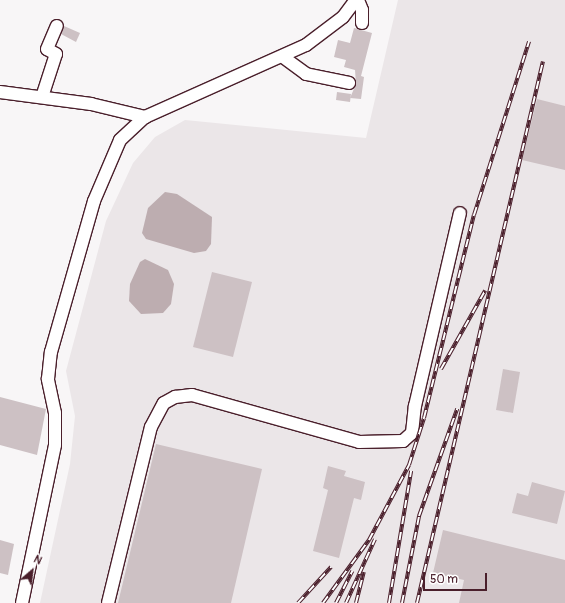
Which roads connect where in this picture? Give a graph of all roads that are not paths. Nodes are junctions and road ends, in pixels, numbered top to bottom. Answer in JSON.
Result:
{"nodes":[{"id":1,"x":357,"y":0,"type":"edge"},
{"id":2,"x":362,"y":23,"type":"dead end"},
{"id":3,"x":57,"y":26,"type":"dead end"},
{"id":4,"x":283,"y":57,"type":"junction"},
{"id":5,"x":350,"y":83,"type":"dead end"},
{"id":6,"x":0,"y":92,"type":"edge"},
{"id":7,"x":42,"y":97,"type":"junction"},
{"id":8,"x":145,"y":117,"type":"junction"},
{"id":9,"x":460,"y":213,"type":"dead end"},
{"id":10,"x":22,"y":603,"type":"edge"},
{"id":11,"x":108,"y":603,"type":"edge"}],
"edges":[{"from":1,"to":2,"type":"street"},
{"from":1,"to":4,"type":"street"},
{"from":3,"to":7,"type":"street"},
{"from":4,"to":5,"type":"street"},
{"from":4,"to":8,"type":"street"},
{"from":6,"to":7,"type":"street"},
{"from":7,"to":8,"type":"street"},
{"from":8,"to":10,"type":"street"},
{"from":9,"to":11,"type":"street"}]}
